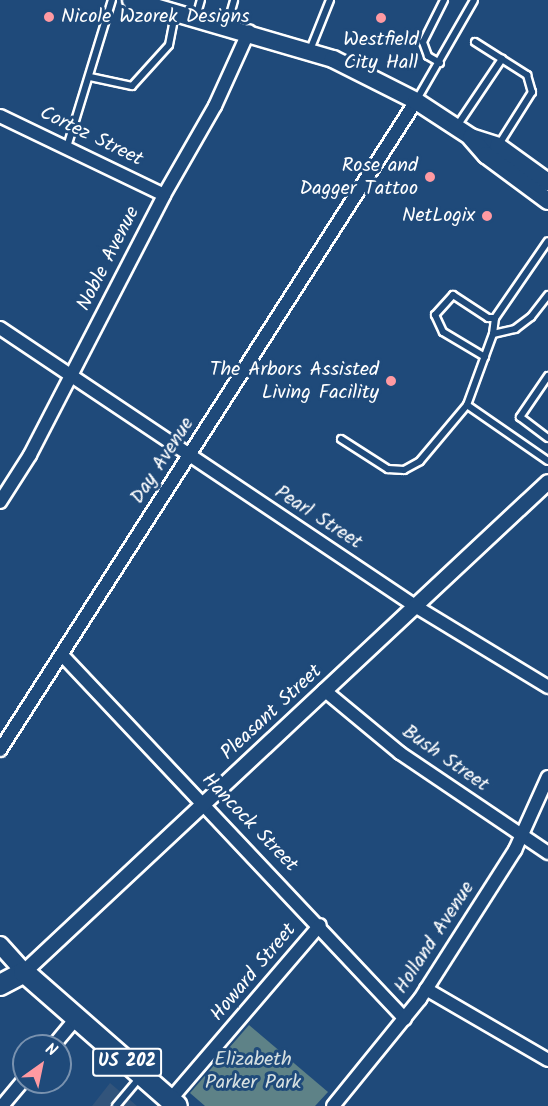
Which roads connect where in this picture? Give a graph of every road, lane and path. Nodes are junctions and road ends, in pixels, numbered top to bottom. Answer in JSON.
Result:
{"nodes":[{"id":1,"x":112,"y":0,"type":"edge"},
{"id":2,"x":131,"y":0,"type":"edge"},
{"id":3,"x":201,"y":0,"type":"edge"},
{"id":4,"x":234,"y":0,"type":"edge"},
{"id":5,"x":330,"y":0,"type":"edge"},
{"id":6,"x":444,"y":0,"type":"edge"},
{"id":7,"x":474,"y":0,"type":"edge"},
{"id":8,"x":176,"y":12,"type":"junction"},
{"id":9,"x":196,"y":17,"type":"junction"},
{"id":10,"x":227,"y":26,"type":"junction"},
{"id":11,"x":249,"y":32,"type":"junction"},
{"id":12,"x":475,"y":42,"type":"dead end"},
{"id":13,"x":309,"y":51,"type":"junction"},
{"id":14,"x":502,"y":59,"type":"junction"},
{"id":15,"x":441,"y":63,"type":"junction"},
{"id":16,"x":90,"y":77,"type":"junction"},
{"id":17,"x":416,"y":101,"type":"junction"},
{"id":18,"x":0,"y":116,"type":"edge"},
{"id":19,"x":456,"y":127,"type":"junction"},
{"id":20,"x":471,"y":137,"type":"junction"},
{"id":21,"x":498,"y":146,"type":"junction"},
{"id":22,"x":67,"y":147,"type":"junction"},
{"id":23,"x":548,"y":182,"type":"edge"},
{"id":24,"x":164,"y":195,"type":"junction"},
{"id":25,"x":548,"y":201,"type":"edge"},
{"id":26,"x":548,"y":241,"type":"edge"},
{"id":27,"x":548,"y":295,"type":"edge"},
{"id":28,"x":495,"y":318,"type":"junction"},
{"id":29,"x":0,"y":328,"type":"edge"},
{"id":30,"x":493,"y":334,"type":"junction"},
{"id":31,"x":485,"y":357,"type":"junction"},
{"id":32,"x":71,"y":376,"type":"junction"},
{"id":33,"x":548,"y":376,"type":"edge"},
{"id":34,"x":466,"y":405,"type":"junction"},
{"id":35,"x":548,"y":438,"type":"edge"},
{"id":36,"x":341,"y":439,"type":"dead end"},
{"id":37,"x":189,"y":456,"type":"junction"},
{"id":38,"x":548,"y":461,"type":"edge"},
{"id":39,"x":548,"y":482,"type":"edge"},
{"id":40,"x":0,"y":502,"type":"edge"},
{"id":41,"x":415,"y":606,"type":"junction"},
{"id":42,"x":62,"y":655,"type":"junction"},
{"id":43,"x":548,"y":687,"type":"edge"},
{"id":44,"x":324,"y":690,"type":"junction"},
{"id":45,"x":0,"y":750,"type":"edge"},
{"id":46,"x":548,"y":777,"type":"edge"},
{"id":47,"x":204,"y":804,"type":"junction"},
{"id":48,"x":521,"y":836,"type":"junction"},
{"id":49,"x":548,"y":854,"type":"edge"},
{"id":50,"x":320,"y":926,"type":"junction"},
{"id":51,"x":0,"y":945,"type":"edge"},
{"id":52,"x":24,"y":972,"type":"junction"},
{"id":53,"x":0,"y":985,"type":"edge"},
{"id":54,"x":426,"y":989,"type":"junction"},
{"id":55,"x":76,"y":1019,"type":"junction"},
{"id":56,"x":405,"y":1019,"type":"junction"},
{"id":57,"x":63,"y":1034,"type":"edge"},
{"id":58,"x":548,"y":1060,"type":"edge"},
{"id":59,"x":142,"y":1075,"type":"junction"},
{"id":60,"x":12,"y":1094,"type":"edge"},
{"id":61,"x":174,"y":1103,"type":"edge"},
{"id":62,"x":338,"y":1105,"type":"edge"},
{"id":63,"x":2,"y":1106,"type":"edge"},
{"id":64,"x":116,"y":1106,"type":"edge"}],
"edges":[{"from":1,"to":16,"type":"lane"},
{"from":2,"to":8,"type":"main road"},
{"from":3,"to":9,"type":"lane"},
{"from":4,"to":10,"type":"lane"},
{"from":5,"to":13,"type":"lane"},
{"from":6,"to":15,"type":"lane"},
{"from":7,"to":15,"type":"lane"},
{"from":8,"to":9,"type":"main road"},
{"from":8,"to":16,"type":"lane"},
{"from":9,"to":10,"type":"main road"},
{"from":10,"to":11,"type":"main road"},
{"from":11,"to":13,"type":"main road"},
{"from":11,"to":24,"type":"street","name":"Noble Avenue"},
{"from":12,"to":14,"type":"lane"},
{"from":13,"to":17,"type":"main road"},
{"from":14,"to":19,"type":"lane"},
{"from":14,"to":21,"type":"lane"},
{"from":15,"to":17,"type":"lane"},
{"from":16,"to":22,"type":"lane"},
{"from":17,"to":19,"type":"main road"},
{"from":17,"to":37,"type":"street","name":"Day Avenue"},
{"from":18,"to":22,"type":"street","name":"Cortez Street"},
{"from":19,"to":20,"type":"main road"},
{"from":20,"to":21,"type":"main road"},
{"from":20,"to":25,"type":"main road"},
{"from":21,"to":23,"type":"main road"},
{"from":22,"to":24,"type":"street","name":"Cortez Street"},
{"from":24,"to":32,"type":"street","name":"Noble Avenue"},
{"from":26,"to":28,"type":"lane"},
{"from":27,"to":30,"type":"lane"},
{"from":28,"to":30,"type":"lane"},
{"from":28,"to":31,"type":"lane"},
{"from":29,"to":32,"type":"street","name":"Pearl Street"},
{"from":30,"to":31,"type":"lane"},
{"from":31,"to":34,"type":"lane"},
{"from":32,"to":37,"type":"street","name":"Pearl Street"},
{"from":32,"to":40,"type":"street","name":"Noble Avenue"},
{"from":33,"to":35,"type":"lane"},
{"from":34,"to":36,"type":"lane"},
{"from":34,"to":38,"type":"lane"},
{"from":37,"to":41,"type":"street","name":"Pearl Street"},
{"from":37,"to":42,"type":"street","name":"Day Avenue"},
{"from":39,"to":41,"type":"street","name":"Pleasant Street"},
{"from":41,"to":43,"type":"street","name":"Pearl Street"},
{"from":41,"to":44,"type":"street","name":"Pleasant Street"},
{"from":42,"to":45,"type":"street","name":"Day Avenue"},
{"from":42,"to":47,"type":"street","name":"Hancock Street"},
{"from":44,"to":47,"type":"street","name":"Pleasant Street"},
{"from":44,"to":48,"type":"street","name":"Bush Street"},
{"from":46,"to":48,"type":"street","name":"Holland Avenue"},
{"from":47,"to":50,"type":"street","name":"Hancock Street"},
{"from":47,"to":52,"type":"street","name":"Pleasant Street"},
{"from":48,"to":49,"type":"street","name":"Bush Street"},
{"from":48,"to":54,"type":"street","name":"Holland Avenue"},
{"from":50,"to":56,"type":"street","name":"Hancock Street"},
{"from":50,"to":61,"type":"street","name":"Howard Street"},
{"from":51,"to":52,"type":"main road"},
{"from":52,"to":53,"type":"highway"},
{"from":52,"to":55,"type":"highway","number":"US 202"},
{"from":54,"to":56,"type":"street","name":"Holland Avenue"},
{"from":54,"to":58,"type":"street"},
{"from":55,"to":57,"type":"street"},
{"from":55,"to":59,"type":"highway","number":"US 202"},
{"from":56,"to":62,"type":"street","name":"Holland Avenue"},
{"from":59,"to":61,"type":"highway","number":"US 202"},
{"from":59,"to":64,"type":"lane"},
{"from":60,"to":63,"type":"street"}]}
